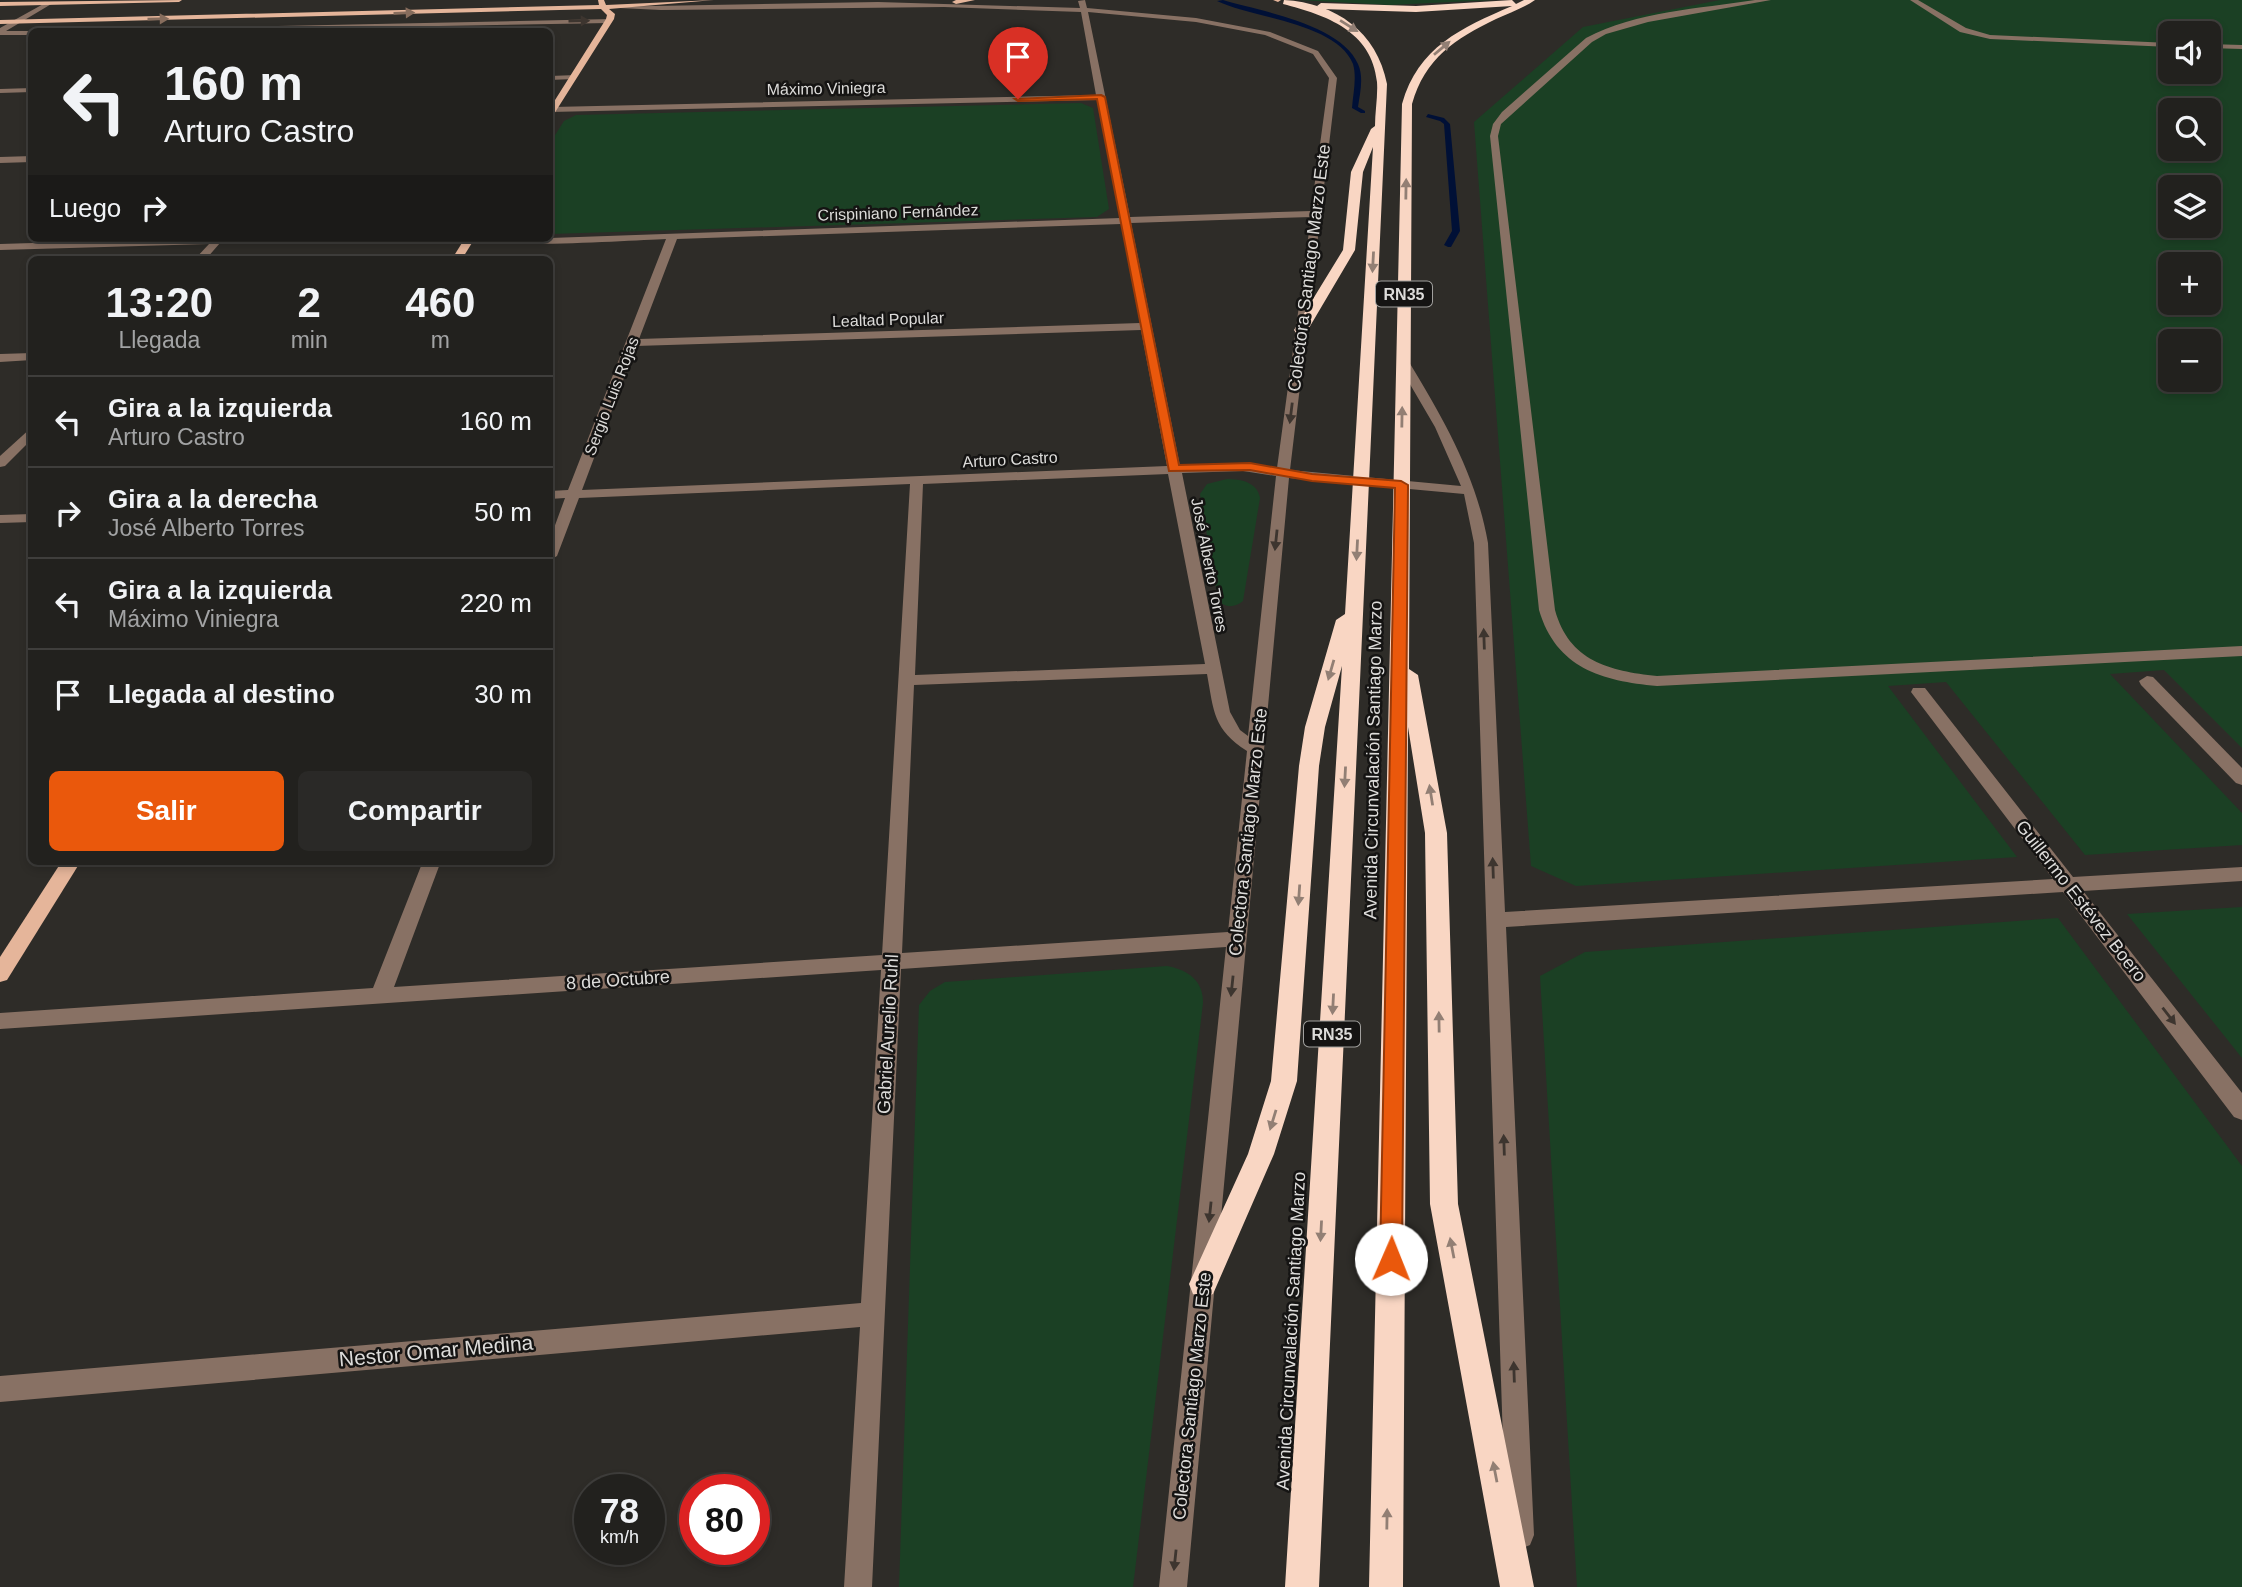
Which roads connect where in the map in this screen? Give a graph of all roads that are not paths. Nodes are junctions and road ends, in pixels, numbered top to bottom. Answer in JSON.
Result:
{"nodes":[{"id":1,"x":179,"y":0,"type":"edge"},
{"id":2,"x":711,"y":0,"type":"edge"},
{"id":3,"x":972,"y":0,"type":"edge"},
{"id":4,"x":1279,"y":0,"type":"edge"},
{"id":5,"x":1530,"y":0,"type":"edge"},
{"id":6,"x":1768,"y":0,"type":"edge"},
{"id":7,"x":1913,"y":0,"type":"edge"},
{"id":8,"x":116,"y":1,"type":"edge"},
{"id":9,"x":1082,"y":1,"type":"edge"},
{"id":10,"x":956,"y":2,"type":"junction"},
{"id":11,"x":49,"y":3,"type":"junction"},
{"id":12,"x":0,"y":4,"type":"edge"},
{"id":13,"x":602,"y":4,"type":"edge"},
{"id":14,"x":1160,"y":7,"type":"dead end"},
{"id":15,"x":336,"y":15,"type":"junction"},
{"id":16,"x":609,"y":21,"type":"junction"},
{"id":17,"x":0,"y":22,"type":"edge"},
{"id":18,"x":16,"y":22,"type":"junction"},
{"id":19,"x":1264,"y":23,"type":"dead end"},
{"id":20,"x":320,"y":28,"type":"edge"},
{"id":21,"x":355,"y":28,"type":"edge"},
{"id":22,"x":0,"y":32,"type":"edge"},
{"id":23,"x":28,"y":33,"type":"edge"},
{"id":24,"x":2158,"y":44,"type":"edge"},
{"id":25,"x":2221,"y":46,"type":"edge"},
{"id":26,"x":2242,"y":47,"type":"edge"},
{"id":27,"x":573,"y":77,"type":"junction"},
{"id":28,"x":553,"y":78,"type":"edge"},
{"id":29,"x":28,"y":90,"type":"edge"},
{"id":30,"x":0,"y":91,"type":"edge"},
{"id":31,"x":1101,"y":97,"type":"junction"},
{"id":32,"x":553,"y":109,"type":"edge"},
{"id":33,"x":553,"y":112,"type":"edge"},
{"id":34,"x":1380,"y":121,"type":"junction"},
{"id":35,"x":28,"y":159,"type":"edge"},
{"id":36,"x":0,"y":160,"type":"edge"},
{"id":37,"x":1316,"y":215,"type":"junction"},
{"id":38,"x":1125,"y":221,"type":"junction"},
{"id":39,"x":673,"y":235,"type":"junction"},
{"id":40,"x":553,"y":239,"type":"edge"},
{"id":41,"x":70,"y":242,"type":"edge"},
{"id":42,"x":216,"y":242,"type":"edge"},
{"id":43,"x":0,"y":247,"type":"edge"},
{"id":44,"x":203,"y":256,"type":"edge"},
{"id":45,"x":1145,"y":326,"type":"junction"},
{"id":46,"x":1301,"y":330,"type":"junction"},
{"id":47,"x":631,"y":343,"type":"junction"},
{"id":48,"x":28,"y":356,"type":"edge"},
{"id":49,"x":0,"y":358,"type":"edge"},
{"id":50,"x":1403,"y":362,"type":"junction"},
{"id":51,"x":28,"y":435,"type":"edge"},
{"id":52,"x":0,"y":463,"type":"edge"},
{"id":53,"x":1174,"y":469,"type":"junction"},
{"id":54,"x":1284,"y":472,"type":"junction"},
{"id":55,"x":917,"y":480,"type":"junction"},
{"id":56,"x":1361,"y":482,"type":"junction"},
{"id":57,"x":1401,"y":485,"type":"junction"},
{"id":58,"x":1470,"y":491,"type":"junction"},
{"id":59,"x":573,"y":494,"type":"junction"},
{"id":60,"x":553,"y":495,"type":"edge"},
{"id":61,"x":28,"y":517,"type":"edge"},
{"id":62,"x":0,"y":519,"type":"edge"},
{"id":63,"x":553,"y":548,"type":"edge"},
{"id":64,"x":1356,"y":581,"type":"junction"},
{"id":65,"x":1399,"y":630,"type":"junction"},
{"id":66,"x":2242,"y":651,"type":"edge"},
{"id":67,"x":1213,"y":669,"type":"junction"},
{"id":68,"x":906,"y":680,"type":"junction"},
{"id":69,"x":2147,"y":681,"type":"dead end"},
{"id":70,"x":1919,"y":692,"type":"dead end"},
{"id":71,"x":1256,"y":749,"type":"junction"},
{"id":72,"x":2242,"y":779,"type":"edge"},
{"id":73,"x":69,"y":865,"type":"edge"},
{"id":74,"x":430,"y":865,"type":"edge"},
{"id":75,"x":2242,"y":874,"type":"edge"},
{"id":76,"x":2067,"y":885,"type":"junction"},
{"id":77,"x":1495,"y":920,"type":"junction"},
{"id":78,"x":1237,"y":939,"type":"junction"},
{"id":79,"x":891,"y":962,"type":"junction"},
{"id":80,"x":0,"y":974,"type":"edge"},
{"id":81,"x":380,"y":996,"type":"junction"},
{"id":82,"x":0,"y":1021,"type":"edge"},
{"id":83,"x":2242,"y":1110,"type":"edge"},
{"id":84,"x":1203,"y":1284,"type":"junction"},
{"id":85,"x":873,"y":1314,"type":"junction"},
{"id":86,"x":0,"y":1388,"type":"edge"},
{"id":87,"x":858,"y":1587,"type":"edge"},
{"id":88,"x":1173,"y":1587,"type":"edge"},
{"id":89,"x":1302,"y":1587,"type":"edge"},
{"id":90,"x":1386,"y":1587,"type":"edge"},
{"id":91,"x":1517,"y":1587,"type":"edge"},
{"id":92,"x":1522,"y":1587,"type":"edge"}],
"edges":[{"from":1,"to":8,"type":"main road"},
{"from":2,"to":13,"type":"main road"},
{"from":3,"to":10,"type":"main road"},
{"from":4,"to":5,"type":"highway","number":"RN35"},
{"from":4,"to":34,"type":"highway","name":"Avenida Circunvalación Santiago Marzo","number":"RN35","one_way":true},
{"from":50,"to":5,"type":"highway","name":"Avenida Circunvalación Santiago Marzo","number":"RN35","one_way":true},
{"from":6,"to":66,"type":"street"},
{"from":7,"to":24,"type":"street"},
{"from":8,"to":11,"type":"main road"},
{"from":9,"to":10,"type":"street"},
{"from":9,"to":14,"type":"street"},
{"from":9,"to":31,"type":"street","name":"José Alberto Torres"},
{"from":10,"to":13,"type":"street"},
{"from":11,"to":12,"type":"main road"},
{"from":11,"to":18,"type":"street"},
{"from":15,"to":13,"type":"main road","one_way":true},
{"from":13,"to":16,"type":"main road"},
{"from":18,"to":15,"type":"main road","one_way":true},
{"from":15,"to":20,"type":"street"},
{"from":21,"to":16,"type":"street","one_way":true},
{"from":16,"to":27,"type":"main road"},
{"from":17,"to":18,"type":"main road"},
{"from":18,"to":22,"type":"street"},
{"from":19,"to":37,"type":"street","name":"Colectora Santiago Marzo Este"},
{"from":22,"to":23,"type":"street"},
{"from":25,"to":26,"type":"street"},
{"from":27,"to":28,"type":"street"},
{"from":27,"to":32,"type":"main road"},
{"from":29,"to":30,"type":"street"},
{"from":31,"to":33,"type":"street","name":"Máximo Viniegra"},
{"from":31,"to":38,"type":"street","name":"José Alberto Torres"},
{"from":34,"to":46,"type":"highway"},
{"from":34,"to":56,"type":"highway","name":"Avenida Circunvalación Santiago Marzo","number":"RN35","one_way":true},
{"from":35,"to":36,"type":"street"},
{"from":37,"to":38,"type":"street","name":"Crispiniano Fernández"},
{"from":37,"to":46,"type":"street","name":"Colectora Santiago Marzo Este"},
{"from":38,"to":39,"type":"street","name":"Crispiniano Fernández"},
{"from":38,"to":45,"type":"street","name":"José Alberto Torres"},
{"from":39,"to":40,"type":"street","name":"Crispiniano Fernández"},
{"from":39,"to":47,"type":"street","name":"Sergio Luis Rojas"},
{"from":41,"to":43,"type":"street"},
{"from":42,"to":44,"type":"street"},
{"from":45,"to":47,"type":"street","name":"Lealtad Popular"},
{"from":45,"to":53,"type":"street","name":"José Alberto Torres"},
{"from":46,"to":54,"type":"street","name":"Colectora Santiago Marzo Este","one_way":true},
{"from":47,"to":59,"type":"street","name":"Sergio Luis Rojas"},
{"from":48,"to":49,"type":"street"},
{"from":57,"to":50,"type":"highway","name":"Avenida Circunvalación Santiago Marzo","number":"RN35","one_way":true},
{"from":50,"to":58,"type":"street"},
{"from":51,"to":52,"type":"street"},
{"from":53,"to":54,"type":"street","name":"Arturo Castro"},
{"from":53,"to":55,"type":"street","name":"Arturo Castro"},
{"from":53,"to":67,"type":"street","name":"José Alberto Torres"},
{"from":54,"to":56,"type":"street","name":"Arturo Castro"},
{"from":54,"to":71,"type":"street","name":"Colectora Santiago Marzo Este","one_way":true},
{"from":55,"to":59,"type":"street","name":"Arturo Castro"},
{"from":55,"to":68,"type":"street","name":"Gabriel Aurelio Ruhl"},
{"from":56,"to":57,"type":"street","name":"Arturo Castro"},
{"from":56,"to":64,"type":"highway","name":"Avenida Circunvalación Santiago Marzo","number":"RN35","one_way":true},
{"from":57,"to":58,"type":"street","name":"Arturo Castro"},
{"from":57,"to":65,"type":"highway","name":"Avenida Circunvalación Santiago Marzo","number":"RN35"},
{"from":77,"to":58,"type":"street","one_way":true},
{"from":59,"to":60,"type":"street","name":"Arturo Castro"},
{"from":59,"to":63,"type":"street","name":"Sergio Luis Rojas"},
{"from":61,"to":62,"type":"street"},
{"from":64,"to":84,"type":"highway","one_way":true},
{"from":64,"to":89,"type":"highway","name":"Avenida Circunvalación Santiago Marzo","number":"RN35","one_way":true},
{"from":90,"to":65,"type":"highway","name":"Avenida Circunvalación Santiago Marzo","number":"RN35","one_way":true},
{"from":91,"to":65,"type":"highway","one_way":true},
{"from":67,"to":68,"type":"street"},
{"from":67,"to":71,"type":"street","name":"José Alberto Torres"},
{"from":68,"to":79,"type":"street","name":"Gabriel Aurelio Ruhl"},
{"from":69,"to":72,"type":"street"},
{"from":70,"to":76,"type":"street","name":"Guillermo Estévez Boero"},
{"from":71,"to":78,"type":"street","name":"Colectora Santiago Marzo Este"},
{"from":73,"to":80,"type":"main road"},
{"from":74,"to":81,"type":"street"},
{"from":75,"to":76,"type":"street"},
{"from":76,"to":77,"type":"street"},
{"from":76,"to":83,"type":"street","name":"Guillermo Estévez Boero","one_way":true},
{"from":92,"to":77,"type":"street","one_way":true},
{"from":78,"to":79,"type":"street","name":"8 de Octubre"},
{"from":78,"to":84,"type":"street","name":"Colectora Santiago Marzo Este","one_way":true},
{"from":79,"to":81,"type":"street","name":"8 de Octubre"},
{"from":79,"to":85,"type":"street","name":"Gabriel Aurelio Ruhl"},
{"from":81,"to":82,"type":"street","name":"8 de Octubre"},
{"from":84,"to":88,"type":"street","name":"Colectora Santiago Marzo Este","one_way":true},
{"from":85,"to":86,"type":"street","name":"Nestor Omar Medina"},
{"from":85,"to":87,"type":"street","name":"Gabriel Aurelio Ruhl"}]}
